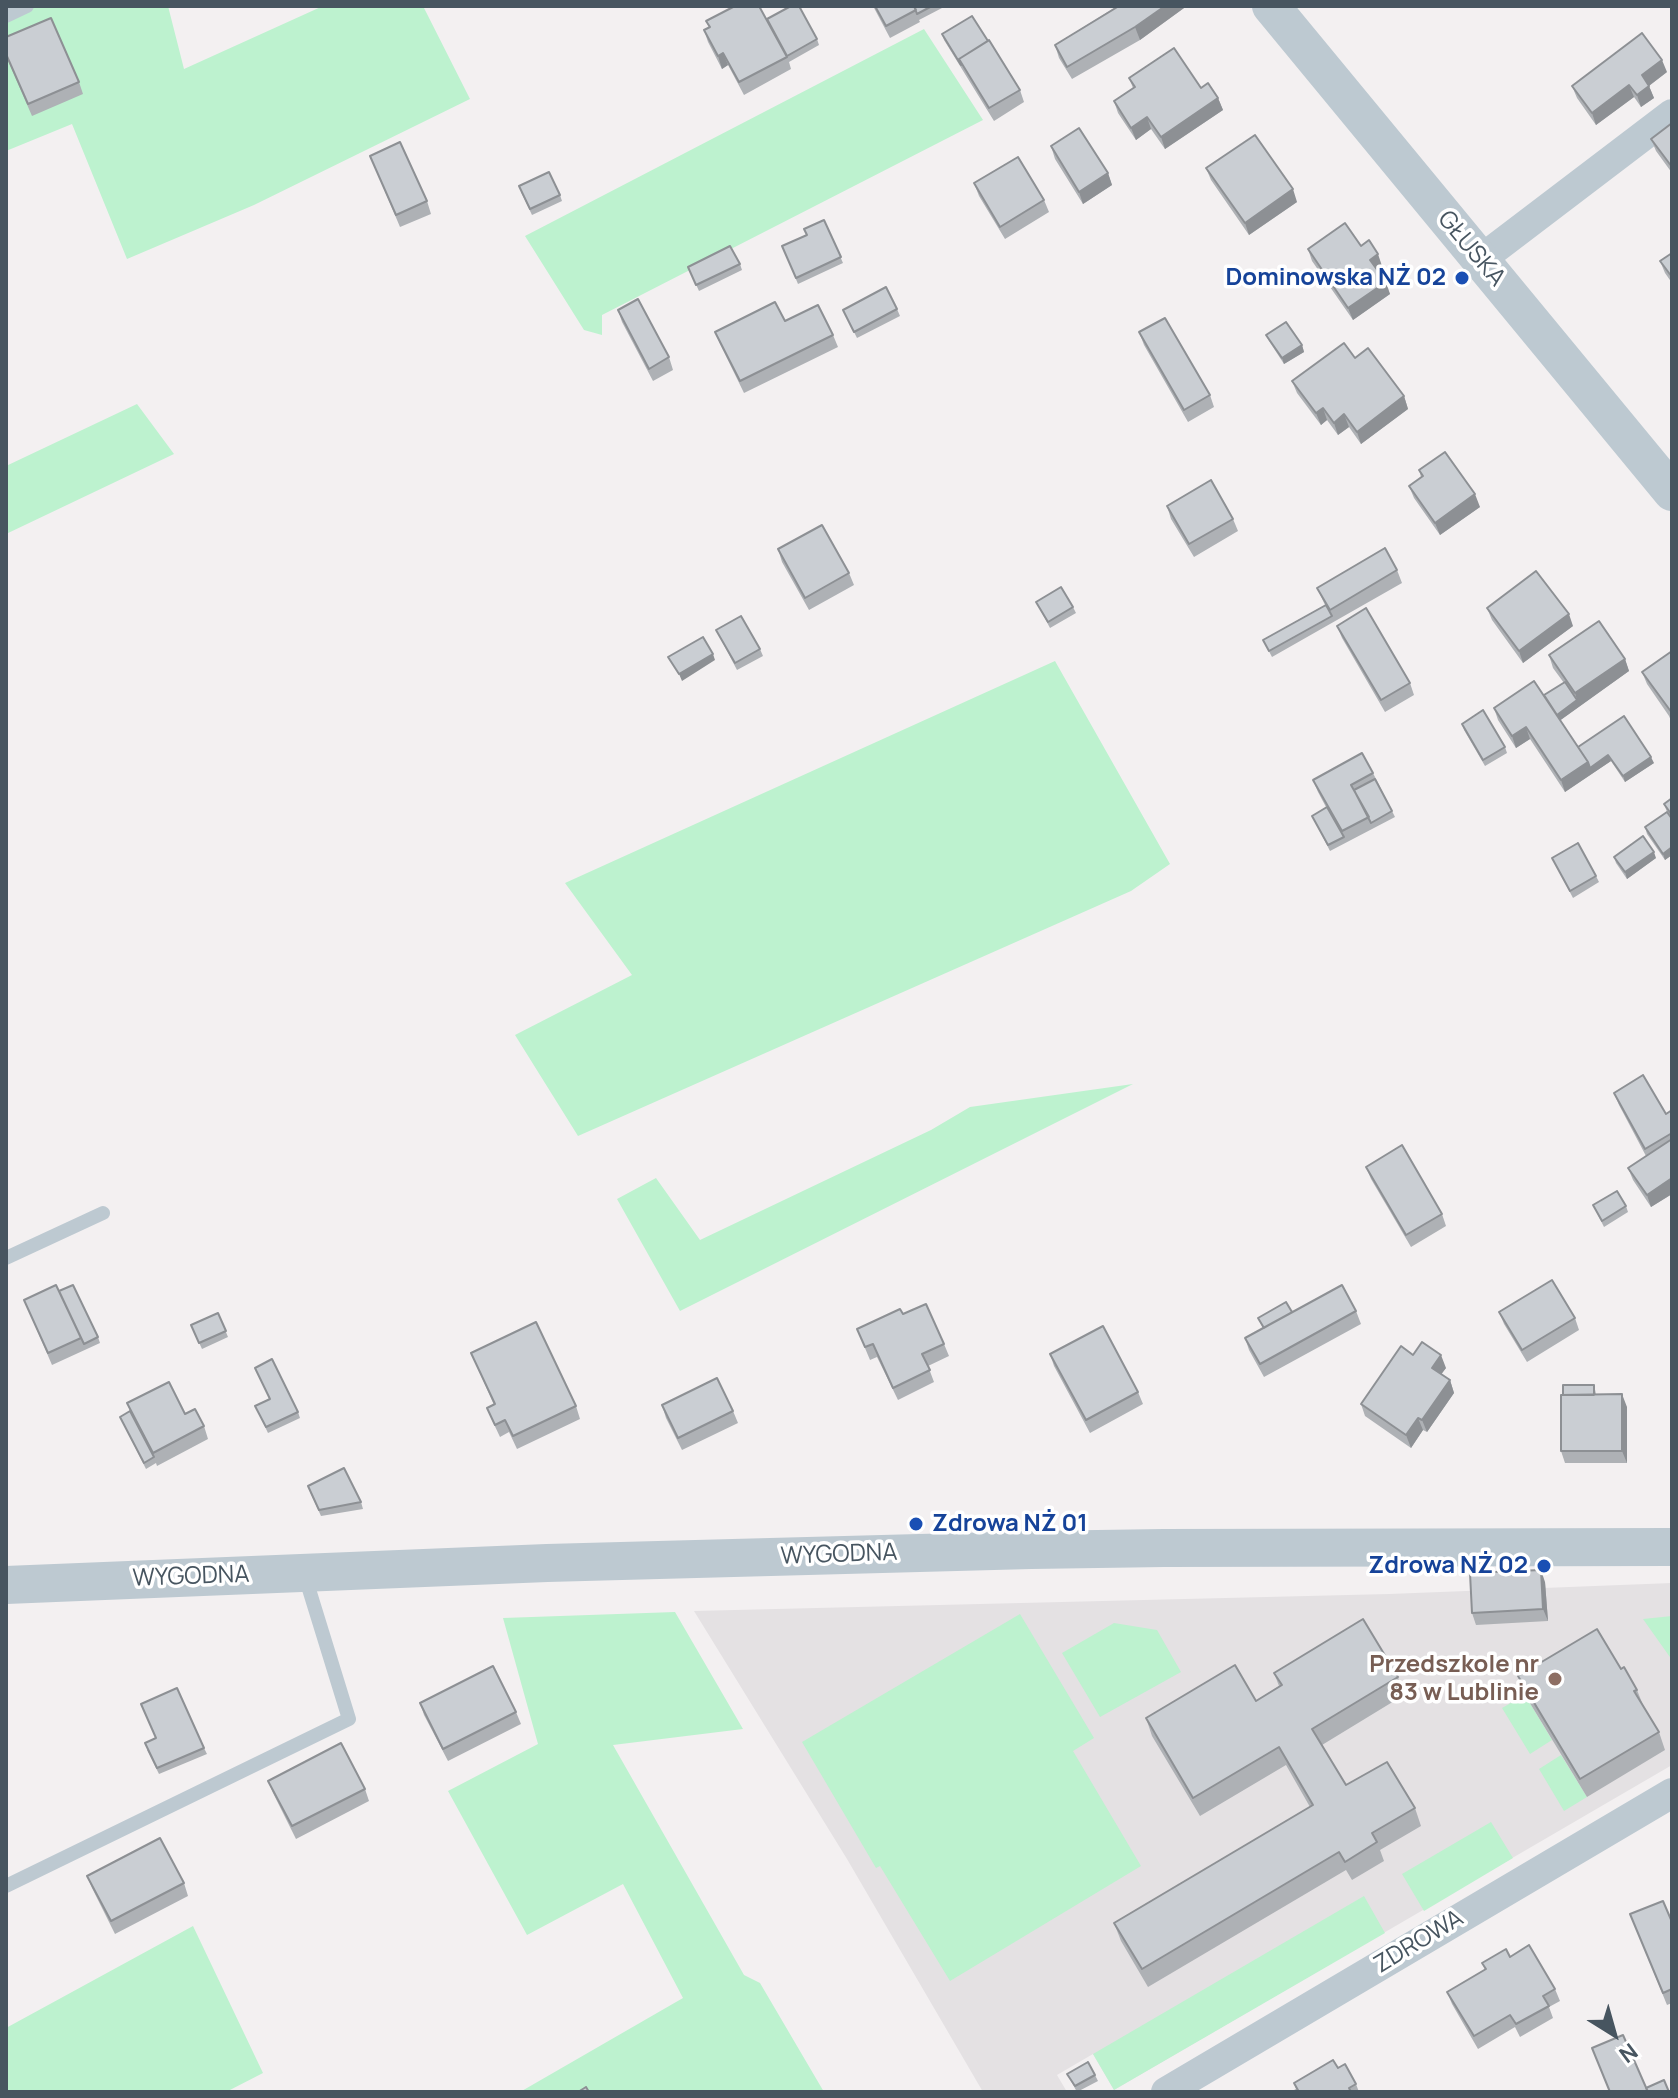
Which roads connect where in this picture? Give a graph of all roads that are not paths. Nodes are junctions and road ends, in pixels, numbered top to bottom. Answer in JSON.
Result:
{"nodes":[{"id":1,"x":27,"y":6,"type":"edge"},
{"id":2,"x":1271,"y":6,"type":"edge"},
{"id":3,"x":6,"y":16,"type":"edge"},
{"id":4,"x":1672,"y":114,"type":"edge"},
{"id":5,"x":1480,"y":260,"type":"junction"},
{"id":6,"x":1672,"y":492,"type":"edge"},
{"id":7,"x":103,"y":1213,"type":"dead end"},
{"id":8,"x":6,"y":1258,"type":"edge"},
{"id":9,"x":1672,"y":1547,"type":"edge"},
{"id":10,"x":304,"y":1573,"type":"junction"},
{"id":11,"x":6,"y":1585,"type":"edge"},
{"id":12,"x":1672,"y":1793,"type":"edge"},
{"id":13,"x":6,"y":1886,"type":"edge"},
{"id":14,"x":1166,"y":2092,"type":"edge"}],
"edges":[{"from":1,"to":3,"type":"lane"},
{"from":2,"to":5,"type":"street","name":"GŁUSKA"},
{"from":4,"to":5,"type":"street"},
{"from":5,"to":6,"type":"street","name":"GŁUSKA"},
{"from":7,"to":8,"type":"lane"},
{"from":9,"to":10,"type":"street","name":"WYGODNA"},
{"from":10,"to":11,"type":"street","name":"WYGODNA"},
{"from":10,"to":13,"type":"lane"},
{"from":12,"to":14,"type":"street","name":"ZDROWA"}]}
